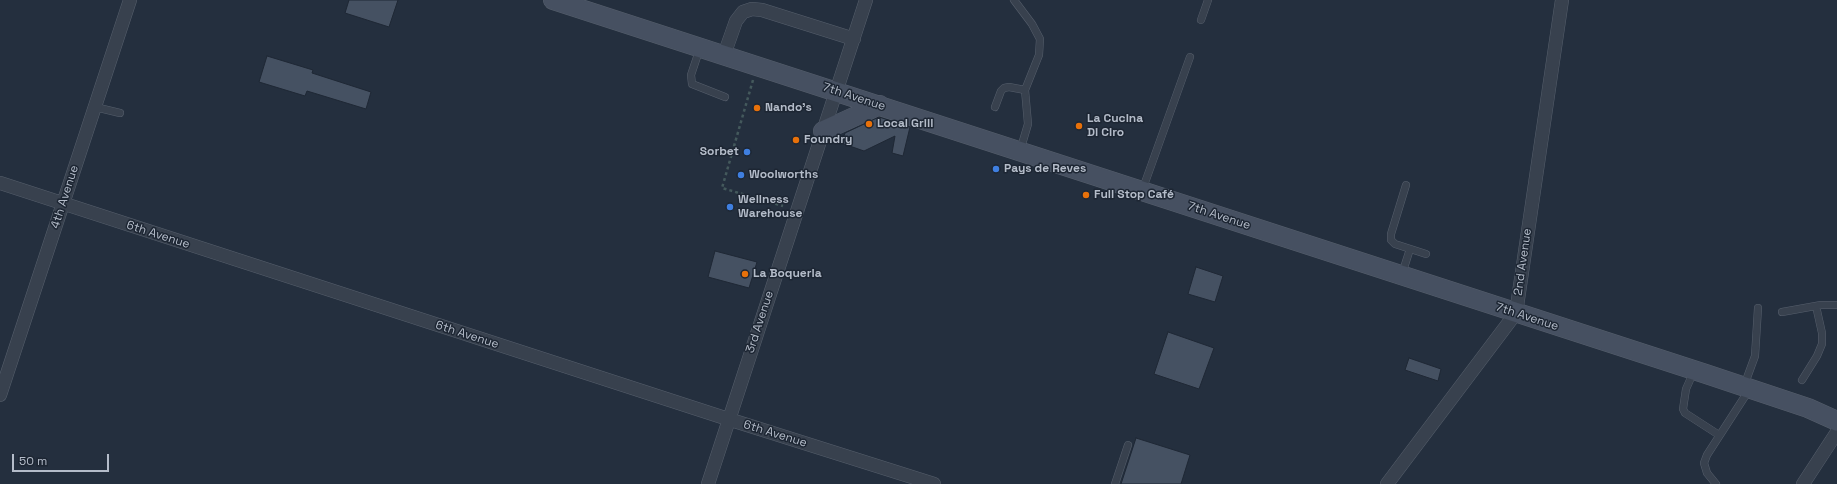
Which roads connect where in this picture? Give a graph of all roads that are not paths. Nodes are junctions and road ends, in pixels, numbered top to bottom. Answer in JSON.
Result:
{"nodes":[{"id":1,"x":130,"y":0,"type":"edge"},
{"id":2,"x":553,"y":0,"type":"edge"},
{"id":3,"x":866,"y":0,"type":"edge"},
{"id":4,"x":1014,"y":0,"type":"edge"},
{"id":5,"x":1208,"y":0,"type":"edge"},
{"id":6,"x":1562,"y":0,"type":"edge"},
{"id":7,"x":1201,"y":20,"type":"dead end"},
{"id":8,"x":854,"y":39,"type":"junction"},
{"id":9,"x":700,"y":47,"type":"junction"},
{"id":10,"x":724,"y":55,"type":"junction"},
{"id":11,"x":1190,"y":57,"type":"dead end"},
{"id":12,"x":1026,"y":90,"type":"junction"},
{"id":13,"x":837,"y":92,"type":"junction"},
{"id":14,"x":725,"y":97,"type":"dead end"},
{"id":15,"x":880,"y":106,"type":"junction"},
{"id":16,"x":95,"y":107,"type":"junction"},
{"id":17,"x":995,"y":107,"type":"dead end"},
{"id":18,"x":120,"y":113,"type":"dead end"},
{"id":19,"x":823,"y":131,"type":"junction"},
{"id":20,"x":1020,"y":151,"type":"junction"},
{"id":21,"x":0,"y":183,"type":"edge"},
{"id":22,"x":1406,"y":184,"type":"dead end"},
{"id":23,"x":1142,"y":191,"type":"junction"},
{"id":24,"x":63,"y":204,"type":"junction"},
{"id":25,"x":1410,"y":249,"type":"junction"},
{"id":26,"x":1426,"y":254,"type":"dead end"},
{"id":27,"x":1401,"y":276,"type":"junction"},
{"id":28,"x":1837,"y":305,"type":"edge"},
{"id":29,"x":1816,"y":306,"type":"junction"},
{"id":30,"x":1758,"y":308,"type":"dead end"},
{"id":31,"x":1782,"y":312,"type":"dead end"},
{"id":32,"x":1516,"y":313,"type":"junction"},
{"id":33,"x":1694,"y":370,"type":"junction"},
{"id":34,"x":1802,"y":380,"type":"dead end"},
{"id":35,"x":1747,"y":388,"type":"junction"},
{"id":36,"x":0,"y":395,"type":"edge"},
{"id":37,"x":728,"y":419,"type":"junction"},
{"id":38,"x":1837,"y":421,"type":"edge"},
{"id":39,"x":1837,"y":432,"type":"edge"},
{"id":40,"x":1719,"y":435,"type":"junction"},
{"id":41,"x":1128,"y":445,"type":"dead end"},
{"id":42,"x":708,"y":484,"type":"edge"},
{"id":43,"x":934,"y":484,"type":"edge"},
{"id":44,"x":1115,"y":484,"type":"edge"},
{"id":45,"x":1387,"y":484,"type":"edge"},
{"id":46,"x":1716,"y":484,"type":"edge"},
{"id":47,"x":1803,"y":484,"type":"edge"}],
"edges":[{"from":1,"to":16,"type":"street","name":"4th Avenue"},
{"from":2,"to":9,"type":"main road","name":"7th Avenue"},
{"from":3,"to":8,"type":"street","name":"3rd Avenue"},
{"from":4,"to":12,"type":"lane"},
{"from":5,"to":7,"type":"lane"},
{"from":6,"to":32,"type":"street","name":"2nd Avenue"},
{"from":8,"to":10,"type":"street"},
{"from":8,"to":13,"type":"street","name":"3rd Avenue"},
{"from":9,"to":10,"type":"main road","name":"7th Avenue"},
{"from":9,"to":14,"type":"lane"},
{"from":10,"to":13,"type":"main road","name":"7th Avenue"},
{"from":11,"to":23,"type":"lane"},
{"from":12,"to":17,"type":"lane"},
{"from":12,"to":20,"type":"lane"},
{"from":13,"to":15,"type":"main road","name":"7th Avenue"},
{"from":13,"to":19,"type":"street","name":"3rd Avenue"},
{"from":15,"to":19,"type":"main road"},
{"from":15,"to":20,"type":"main road","name":"7th Avenue"},
{"from":16,"to":18,"type":"lane"},
{"from":16,"to":24,"type":"street","name":"4th Avenue"},
{"from":19,"to":37,"type":"street","name":"3rd Avenue"},
{"from":20,"to":23,"type":"main road","name":"7th Avenue"},
{"from":21,"to":24,"type":"street","name":"6th Avenue"},
{"from":22,"to":25,"type":"lane"},
{"from":23,"to":27,"type":"main road","name":"7th Avenue"},
{"from":24,"to":36,"type":"street","name":"4th Avenue"},
{"from":24,"to":37,"type":"street","name":"6th Avenue"},
{"from":25,"to":26,"type":"lane"},
{"from":25,"to":27,"type":"lane"},
{"from":27,"to":32,"type":"main road","name":"7th Avenue"},
{"from":28,"to":29,"type":"lane"},
{"from":29,"to":31,"type":"lane"},
{"from":29,"to":34,"type":"lane"},
{"from":30,"to":35,"type":"lane"},
{"from":32,"to":33,"type":"main road","name":"7th Avenue"},
{"from":32,"to":45,"type":"street","name":"2nd Avenue"},
{"from":33,"to":35,"type":"main road","name":"7th Avenue"},
{"from":33,"to":40,"type":"lane"},
{"from":35,"to":38,"type":"main road","name":"7th Avenue"},
{"from":35,"to":40,"type":"lane"},
{"from":37,"to":42,"type":"street","name":"3rd Avenue"},
{"from":37,"to":43,"type":"street","name":"6th Avenue"},
{"from":39,"to":47,"type":"street"},
{"from":40,"to":46,"type":"lane"},
{"from":41,"to":44,"type":"lane"}]}
